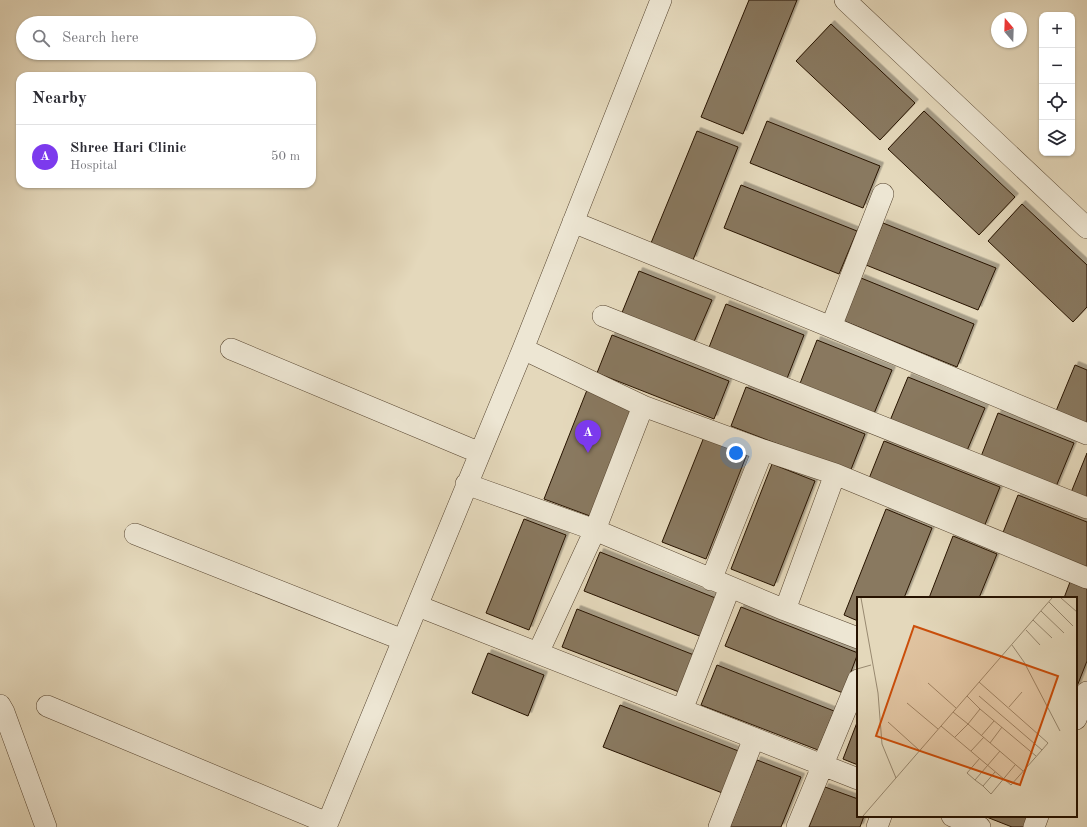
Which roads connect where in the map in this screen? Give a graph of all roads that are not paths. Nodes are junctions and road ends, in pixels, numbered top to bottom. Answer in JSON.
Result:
{"nodes":[{"id":1,"x":661,"y":0,"type":"edge"},
{"id":2,"x":846,"y":0,"type":"edge"},
{"id":3,"x":883,"y":194,"type":"dead end"},
{"id":4,"x":573,"y":222,"type":"junction"},
{"id":5,"x":1087,"y":228,"type":"edge"},
{"id":6,"x":603,"y":316,"type":"dead end"},
{"id":7,"x":830,"y":327,"type":"junction"},
{"id":8,"x":231,"y":349,"type":"dead end"},
{"id":9,"x":523,"y":349,"type":"junction"},
{"id":10,"x":643,"y":406,"type":"junction"},
{"id":11,"x":1087,"y":434,"type":"edge"},
{"id":12,"x":763,"y":450,"type":"junction"},
{"id":13,"x":480,"y":454,"type":"junction"},
{"id":14,"x":835,"y":474,"type":"junction"},
{"id":15,"x":466,"y":484,"type":"junction"},
{"id":16,"x":1087,"y":508,"type":"edge"},
{"id":17,"x":595,"y":530,"type":"junction"},
{"id":18,"x":136,"y":534,"type":"dead end"},
{"id":19,"x":1087,"y":578,"type":"edge"},
{"id":20,"x":721,"y":583,"type":"junction"},
{"id":21,"x":418,"y":606,"type":"junction"},
{"id":22,"x":785,"y":610,"type":"junction"},
{"id":23,"x":857,"y":638,"type":"edge"},
{"id":24,"x":403,"y":640,"type":"junction"},
{"id":25,"x":538,"y":653,"type":"junction"},
{"id":26,"x":857,"y":682,"type":"edge"},
{"id":27,"x":1087,"y":692,"type":"edge"},
{"id":28,"x":0,"y":705,"type":"edge"},
{"id":29,"x":47,"y":706,"type":"dead end"},
{"id":30,"x":682,"y":710,"type":"junction"},
{"id":31,"x":1077,"y":717,"type":"edge"},
{"id":32,"x":754,"y":738,"type":"junction"},
{"id":33,"x":822,"y":765,"type":"junction"},
{"id":34,"x":857,"y":779,"type":"edge"},
{"id":35,"x":881,"y":817,"type":"edge"},
{"id":36,"x":1038,"y":817,"type":"edge"},
{"id":37,"x":326,"y":825,"type":"edge"},
{"id":38,"x":46,"y":827,"type":"edge"},
{"id":39,"x":719,"y":827,"type":"edge"},
{"id":40,"x":797,"y":827,"type":"edge"},
{"id":41,"x":877,"y":827,"type":"edge"},
{"id":42,"x":1034,"y":827,"type":"edge"}],
"edges":[{"from":1,"to":4,"type":"street"},
{"from":2,"to":5,"type":"street"},
{"from":3,"to":7,"type":"street"},
{"from":4,"to":7,"type":"street"},
{"from":4,"to":9,"type":"street"},
{"from":6,"to":16,"type":"street"},
{"from":7,"to":11,"type":"street"},
{"from":8,"to":13,"type":"street"},
{"from":9,"to":10,"type":"street"},
{"from":9,"to":13,"type":"street"},
{"from":10,"to":12,"type":"street"},
{"from":10,"to":17,"type":"street"},
{"from":12,"to":14,"type":"street"},
{"from":12,"to":20,"type":"street"},
{"from":13,"to":15,"type":"street"},
{"from":14,"to":19,"type":"street"},
{"from":14,"to":22,"type":"street"},
{"from":15,"to":17,"type":"street"},
{"from":15,"to":21,"type":"street"},
{"from":17,"to":20,"type":"street"},
{"from":17,"to":25,"type":"street"},
{"from":18,"to":24,"type":"street"},
{"from":20,"to":22,"type":"street"},
{"from":20,"to":30,"type":"street"},
{"from":21,"to":24,"type":"street"},
{"from":21,"to":25,"type":"street"},
{"from":22,"to":23,"type":"street"},
{"from":24,"to":37,"type":"street"},
{"from":25,"to":30,"type":"street"},
{"from":26,"to":33,"type":"street"},
{"from":27,"to":31,"type":"street"},
{"from":28,"to":38,"type":"street"},
{"from":29,"to":37,"type":"street"},
{"from":30,"to":32,"type":"street"},
{"from":32,"to":33,"type":"street"},
{"from":32,"to":39,"type":"street"},
{"from":33,"to":34,"type":"street"},
{"from":33,"to":40,"type":"street"},
{"from":35,"to":41,"type":"street"},
{"from":36,"to":42,"type":"street"}]}
